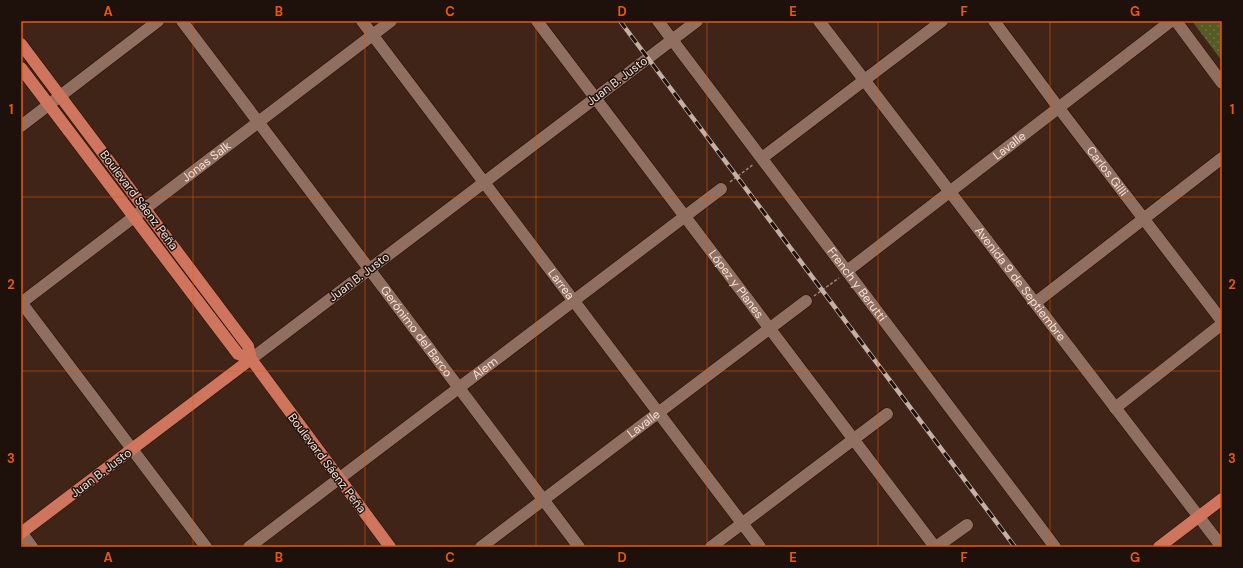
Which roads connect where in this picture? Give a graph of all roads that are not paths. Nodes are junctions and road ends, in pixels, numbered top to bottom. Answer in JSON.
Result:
{"nodes":[{"id":1,"x":158,"y":21,"type":"edge"},
{"id":2,"x":182,"y":21,"type":"edge"},
{"id":3,"x":362,"y":21,"type":"edge"},
{"id":4,"x":392,"y":21,"type":"edge"},
{"id":5,"x":537,"y":21,"type":"edge"},
{"id":6,"x":658,"y":21,"type":"edge"},
{"id":7,"x":697,"y":21,"type":"edge"},
{"id":8,"x":819,"y":21,"type":"edge"},
{"id":9,"x":942,"y":21,"type":"edge"},
{"id":10,"x":994,"y":21,"type":"edge"},
{"id":11,"x":1171,"y":21,"type":"edge"},
{"id":12,"x":1176,"y":21,"type":"edge"},
{"id":13,"x":373,"y":35,"type":"junction"},
{"id":14,"x":672,"y":40,"type":"junction"},
{"id":15,"x":21,"y":44,"type":"edge"},
{"id":16,"x":21,"y":68,"type":"edge"},
{"id":17,"x":864,"y":80,"type":"junction"},
{"id":18,"x":1222,"y":83,"type":"edge"},
{"id":19,"x":60,"y":96,"type":"junction"},
{"id":20,"x":596,"y":98,"type":"junction"},
{"id":21,"x":49,"y":104,"type":"junction"},
{"id":22,"x":1058,"y":107,"type":"junction"},
{"id":23,"x":258,"y":122,"type":"junction"},
{"id":24,"x":21,"y":126,"type":"edge"},
{"id":25,"x":762,"y":158,"type":"junction"},
{"id":26,"x":1222,"y":158,"type":"edge"},
{"id":27,"x":484,"y":182,"type":"junction"},
{"id":28,"x":721,"y":189,"type":"road end"},
{"id":29,"x":950,"y":191,"type":"junction"},
{"id":30,"x":145,"y":209,"type":"junction"},
{"id":31,"x":685,"y":216,"type":"junction"},
{"id":32,"x":134,"y":217,"type":"junction"},
{"id":33,"x":1144,"y":218,"type":"junction"},
{"id":34,"x":369,"y":269,"type":"junction"},
{"id":35,"x":847,"y":271,"type":"junction"},
{"id":36,"x":574,"y":300,"type":"junction"},
{"id":37,"x":21,"y":302,"type":"edge"},
{"id":38,"x":806,"y":302,"type":"road end"},
{"id":39,"x":1035,"y":303,"type":"junction"},
{"id":40,"x":1222,"y":322,"type":"edge"},
{"id":41,"x":771,"y":329,"type":"junction"},
{"id":42,"x":251,"y":359,"type":"junction"},
{"id":43,"x":459,"y":388,"type":"junction"},
{"id":44,"x":1115,"y":408,"type":"junction"},
{"id":45,"x":658,"y":412,"type":"junction"},
{"id":46,"x":887,"y":414,"type":"dead end"},
{"id":47,"x":854,"y":439,"type":"junction"},
{"id":48,"x":132,"y":449,"type":"junction"},
{"id":49,"x":339,"y":479,"type":"junction"},
{"id":50,"x":1222,"y":499,"type":"edge"},
{"id":51,"x":544,"y":500,"type":"junction"},
{"id":52,"x":1199,"y":516,"type":"junction"},
{"id":53,"x":742,"y":523,"type":"junction"},
{"id":54,"x":967,"y":525,"type":"dead end"},
{"id":55,"x":21,"y":533,"type":"edge"},
{"id":56,"x":32,"y":547,"type":"edge"},
{"id":57,"x":206,"y":547,"type":"edge"},
{"id":58,"x":249,"y":547,"type":"edge"},
{"id":59,"x":390,"y":547,"type":"edge"},
{"id":60,"x":481,"y":547,"type":"edge"},
{"id":61,"x":579,"y":547,"type":"edge"},
{"id":62,"x":711,"y":547,"type":"edge"},
{"id":63,"x":760,"y":547,"type":"edge"},
{"id":64,"x":936,"y":547,"type":"edge"},
{"id":65,"x":1055,"y":547,"type":"edge"},
{"id":66,"x":1159,"y":547,"type":"edge"},
{"id":67,"x":1222,"y":547,"type":"edge"}],
"edges":[{"from":1,"to":19,"type":"street"},
{"from":2,"to":23,"type":"street","name":"Gerónimo del Barco"},
{"from":3,"to":13,"type":"street","name":"Larrea"},
{"from":4,"to":13,"type":"street","name":"Jonas Salk"},
{"from":5,"to":20,"type":"street","name":"López y Planes"},
{"from":6,"to":14,"type":"street","name":"French y Berutti"},
{"from":7,"to":14,"type":"street","name":"Juan B. Justo"},
{"from":8,"to":17,"type":"street","name":"Avenida 9 de Septiembre"},
{"from":9,"to":17,"type":"street"},
{"from":10,"to":22,"type":"street","name":"Carlos Gilli"},
{"from":11,"to":22,"type":"street","name":"Lavalle"},
{"from":12,"to":18,"type":"street"},
{"from":13,"to":23,"type":"street","name":"Jonas Salk"},
{"from":13,"to":27,"type":"street","name":"Larrea"},
{"from":14,"to":20,"type":"street","name":"Juan B. Justo"},
{"from":14,"to":25,"type":"street","name":"French y Berutti"},
{"from":15,"to":19,"type":"main road","name":"Boulevard Sáenz Peña"},
{"from":16,"to":21,"type":"main road","name":"Boulevard Sáenz Peña"},
{"from":17,"to":25,"type":"street"},
{"from":17,"to":29,"type":"street","name":"Avenida 9 de Septiembre"},
{"from":19,"to":21,"type":"street"},
{"from":19,"to":30,"type":"main road","name":"Boulevard Sáenz Peña"},
{"from":20,"to":27,"type":"street","name":"Juan B. Justo"},
{"from":20,"to":31,"type":"street","name":"López y Planes"},
{"from":21,"to":24,"type":"street"},
{"from":21,"to":32,"type":"main road","name":"Boulevard Sáenz Peña"},
{"from":22,"to":29,"type":"street","name":"Lavalle"},
{"from":22,"to":33,"type":"street","name":"Carlos Gilli"},
{"from":23,"to":30,"type":"street","name":"Jonas Salk"},
{"from":23,"to":34,"type":"street","name":"Gerónimo del Barco"},
{"from":25,"to":35,"type":"street","name":"French y Berutti"},
{"from":26,"to":33,"type":"street"},
{"from":27,"to":34,"type":"street","name":"Juan B. Justo"},
{"from":27,"to":36,"type":"street","name":"Larrea"},
{"from":28,"to":31,"type":"street","name":"Alem"},
{"from":29,"to":35,"type":"street","name":"Lavalle"},
{"from":29,"to":39,"type":"street","name":"Avenida 9 de Septiembre"},
{"from":30,"to":32,"type":"street","name":"Jonas Salk"},
{"from":30,"to":42,"type":"main road","name":"Boulevard Sáenz Peña"},
{"from":31,"to":36,"type":"street","name":"Alem"},
{"from":31,"to":41,"type":"street","name":"López y Planes"},
{"from":32,"to":37,"type":"street","name":"Jonas Salk"},
{"from":32,"to":42,"type":"main road","name":"Boulevard Sáenz Peña"},
{"from":33,"to":39,"type":"street"},
{"from":33,"to":40,"type":"street","name":"Carlos Gilli"},
{"from":34,"to":42,"type":"street","name":"Juan B. Justo"},
{"from":34,"to":43,"type":"street","name":"Gerónimo del Barco"},
{"from":35,"to":65,"type":"street","name":"French y Berutti"},
{"from":36,"to":43,"type":"street","name":"Alem"},
{"from":36,"to":45,"type":"street","name":"Larrea"},
{"from":37,"to":48,"type":"street"},
{"from":38,"to":41,"type":"street","name":"Lavalle"},
{"from":39,"to":44,"type":"street","name":"Avenida 9 de Septiembre"},
{"from":40,"to":44,"type":"street"},
{"from":41,"to":45,"type":"street","name":"Lavalle"},
{"from":41,"to":47,"type":"street","name":"López y Planes"},
{"from":42,"to":48,"type":"main road","name":"Juan B. Justo"},
{"from":42,"to":49,"type":"main road","name":"Boulevard Sáenz Peña"},
{"from":43,"to":49,"type":"street","name":"Alem"},
{"from":43,"to":51,"type":"street","name":"Gerónimo del Barco"},
{"from":44,"to":52,"type":"street","name":"Avenida 9 de Septiembre"},
{"from":45,"to":51,"type":"street","name":"Lavalle"},
{"from":45,"to":53,"type":"street","name":"Larrea"},
{"from":46,"to":47,"type":"street"},
{"from":47,"to":53,"type":"street"},
{"from":47,"to":64,"type":"street","name":"López y Planes"},
{"from":48,"to":55,"type":"main road","name":"Juan B. Justo"},
{"from":48,"to":57,"type":"street"},
{"from":49,"to":58,"type":"street","name":"Alem"},
{"from":49,"to":59,"type":"main road","name":"Boulevard Sáenz Peña"},
{"from":50,"to":52,"type":"main road"},
{"from":51,"to":60,"type":"street","name":"Lavalle"},
{"from":51,"to":61,"type":"street","name":"Gerónimo del Barco"},
{"from":52,"to":66,"type":"main road"},
{"from":52,"to":67,"type":"street","name":"Avenida 9 de Septiembre"},
{"from":53,"to":62,"type":"street"},
{"from":53,"to":63,"type":"street","name":"Larrea"},
{"from":54,"to":64,"type":"street"},
{"from":55,"to":56,"type":"street"}]}
